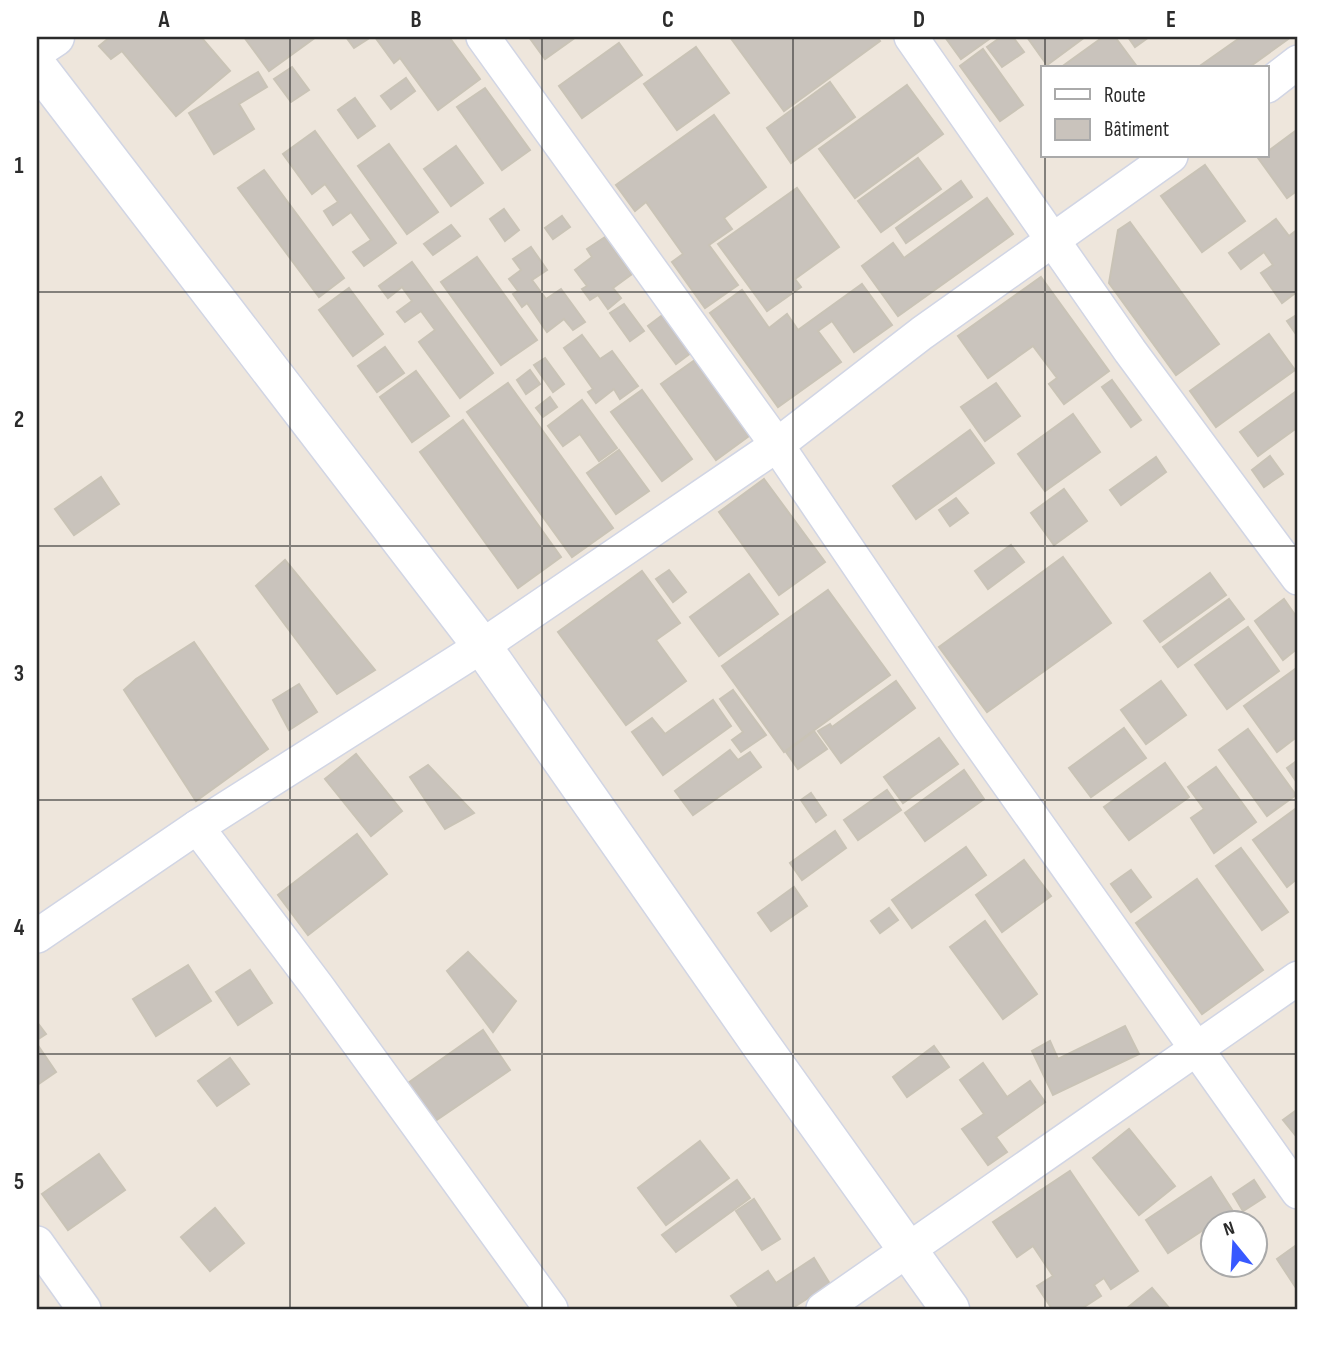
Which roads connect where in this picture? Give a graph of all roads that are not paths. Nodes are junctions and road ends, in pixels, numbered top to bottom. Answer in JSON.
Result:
{"nodes":[{"id":1,"x":55,"y":37,"type":"edge"},
{"id":2,"x":483,"y":37,"type":"edge"},
{"id":3,"x":911,"y":37,"type":"edge"},
{"id":4,"x":37,"y":49,"type":"edge"},
{"id":5,"x":1298,"y":62,"type":"edge"},
{"id":6,"x":37,"y":66,"type":"edge"},
{"id":7,"x":1268,"y":85,"type":"edge"},
{"id":8,"x":1168,"y":158,"type":"edge"},
{"id":9,"x":1053,"y":242,"type":"junction"},
{"id":10,"x":777,"y":445,"type":"junction"},
{"id":11,"x":1298,"y":578,"type":"edge"},
{"id":12,"x":482,"y":646,"type":"junction"},
{"id":13,"x":197,"y":827,"type":"junction"},
{"id":14,"x":37,"y":936,"type":"edge"},
{"id":15,"x":1298,"y":978,"type":"edge"},
{"id":16,"x":1198,"y":1048,"type":"junction"},
{"id":17,"x":1298,"y":1192,"type":"edge"},
{"id":18,"x":37,"y":1243,"type":"edge"},
{"id":19,"x":906,"y":1250,"type":"junction"},
{"id":20,"x":84,"y":1309,"type":"edge"},
{"id":21,"x":551,"y":1309,"type":"edge"},
{"id":22,"x":822,"y":1309,"type":"edge"},
{"id":23,"x":950,"y":1309,"type":"edge"}],
"edges":[{"from":1,"to":4,"type":"street"},
{"from":2,"to":10,"type":"street"},
{"from":3,"to":9,"type":"street"},
{"from":5,"to":7,"type":"street"},
{"from":6,"to":12,"type":"street"},
{"from":8,"to":9,"type":"street"},
{"from":9,"to":10,"type":"street"},
{"from":9,"to":11,"type":"street"},
{"from":10,"to":12,"type":"street"},
{"from":10,"to":16,"type":"street"},
{"from":12,"to":13,"type":"street"},
{"from":12,"to":19,"type":"street"},
{"from":13,"to":14,"type":"street"},
{"from":13,"to":21,"type":"street"},
{"from":15,"to":16,"type":"street"},
{"from":16,"to":17,"type":"street"},
{"from":16,"to":19,"type":"street"},
{"from":18,"to":20,"type":"street"},
{"from":19,"to":22,"type":"street"},
{"from":19,"to":23,"type":"street"}]}
